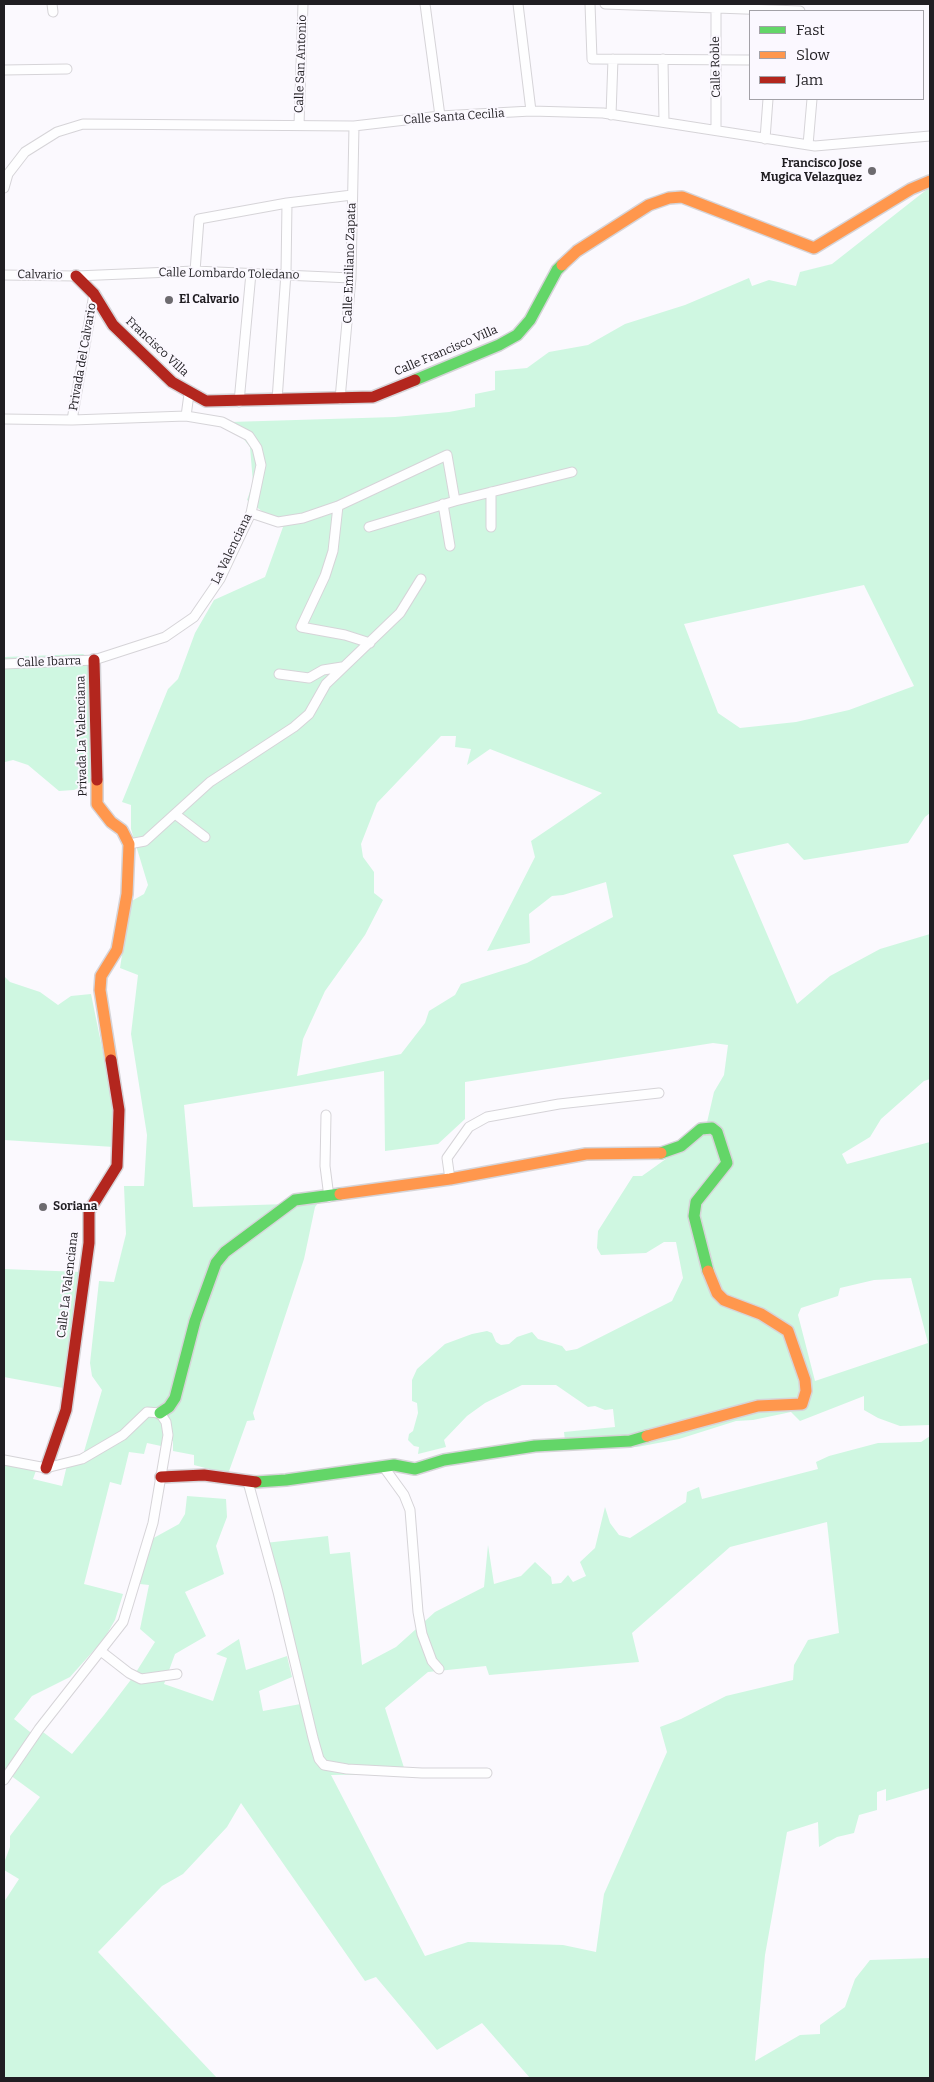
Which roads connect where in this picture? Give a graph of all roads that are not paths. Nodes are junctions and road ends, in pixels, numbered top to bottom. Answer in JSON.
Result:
{"nodes":[{"id":1,"x":303,"y":4,"type":"edge"},
{"id":2,"x":425,"y":4,"type":"edge"},
{"id":3,"x":518,"y":4,"type":"edge"},
{"id":4,"x":590,"y":4,"type":"edge"},
{"id":5,"x":605,"y":4,"type":"edge"},
{"id":6,"x":716,"y":6,"type":"edge"},
{"id":7,"x":790,"y":7,"type":"edge"},
{"id":8,"x":613,"y":59,"type":"junction"},
{"id":9,"x":663,"y":59,"type":"junction"},
{"id":10,"x":717,"y":59,"type":"junction"},
{"id":11,"x":749,"y":60,"type":"edge"},
{"id":12,"x":67,"y":69,"type":"dead end"},
{"id":13,"x":4,"y":70,"type":"edge"},
{"id":14,"x":768,"y":100,"type":"edge"},
{"id":15,"x":812,"y":100,"type":"edge"},
{"id":16,"x":531,"y":111,"type":"junction"},
{"id":17,"x":611,"y":114,"type":"junction"},
{"id":18,"x":440,"y":116,"type":"junction"},
{"id":19,"x":664,"y":122,"type":"junction"},
{"id":20,"x":299,"y":125,"type":"junction"},
{"id":21,"x":354,"y":126,"type":"junction"},
{"id":22,"x":716,"y":130,"type":"junction"},
{"id":23,"x":930,"y":136,"type":"edge"},
{"id":24,"x":765,"y":139,"type":"junction"},
{"id":25,"x":808,"y":145,"type":"junction"},
{"id":26,"x":930,"y":181,"type":"edge"},
{"id":27,"x":4,"y":188,"type":"edge"},
{"id":28,"x":352,"y":195,"type":"junction"},
{"id":29,"x":287,"y":203,"type":"junction"},
{"id":30,"x":195,"y":271,"type":"junction"},
{"id":31,"x":251,"y":273,"type":"junction"},
{"id":32,"x":286,"y":273,"type":"junction"},
{"id":33,"x":4,"y":275,"type":"edge"},
{"id":34,"x":76,"y":276,"type":"junction"},
{"id":35,"x":351,"y":278,"type":"junction"},
{"id":36,"x":94,"y":294,"type":"junction"},
{"id":37,"x":189,"y":394,"type":"junction"},
{"id":38,"x":340,"y":399,"type":"junction"},
{"id":39,"x":277,"y":400,"type":"junction"},
{"id":40,"x":240,"y":402,"type":"junction"},
{"id":41,"x":186,"y":416,"type":"junction"},
{"id":42,"x":4,"y":418,"type":"edge"},
{"id":43,"x":72,"y":420,"type":"junction"},
{"id":44,"x":572,"y":472,"type":"dead end"},
{"id":45,"x":491,"y":492,"type":"junction"},
{"id":46,"x":455,"y":501,"type":"junction"},
{"id":47,"x":443,"y":504,"type":"junction"},
{"id":48,"x":338,"y":506,"type":"junction"},
{"id":49,"x":251,"y":513,"type":"junction"},
{"id":50,"x":369,"y":527,"type":"dead end"},
{"id":51,"x":491,"y":527,"type":"dead end"},
{"id":52,"x":450,"y":546,"type":"dead end"},
{"id":53,"x":421,"y":579,"type":"dead end"},
{"id":54,"x":370,"y":643,"type":"junction"},
{"id":55,"x":94,"y":660,"type":"junction"},
{"id":56,"x":4,"y":664,"type":"edge"},
{"id":57,"x":342,"y":667,"type":"junction"},
{"id":58,"x":279,"y":674,"type":"dead end"},
{"id":59,"x":175,"y":814,"type":"junction"},
{"id":60,"x":205,"y":837,"type":"dead end"},
{"id":61,"x":130,"y":844,"type":"junction"},
{"id":62,"x":658,"y":1093,"type":"dead end"},
{"id":63,"x":326,"y":1115,"type":"dead end"},
{"id":64,"x":450,"y":1179,"type":"junction"},
{"id":65,"x":329,"y":1197,"type":"junction"},
{"id":66,"x":160,"y":1413,"type":"junction"},
{"id":67,"x":4,"y":1460,"type":"edge"},
{"id":68,"x":382,"y":1466,"type":"junction"},
{"id":69,"x":46,"y":1468,"type":"junction"},
{"id":70,"x":161,"y":1477,"type":"junction"},
{"id":71,"x":248,"y":1482,"type":"junction"},
{"id":72,"x":102,"y":1652,"type":"junction"},
{"id":73,"x":439,"y":1669,"type":"dead end"},
{"id":74,"x":177,"y":1674,"type":"dead end"},
{"id":75,"x":487,"y":1773,"type":"dead end"},
{"id":76,"x":4,"y":1780,"type":"edge"}],
"edges":[{"from":1,"to":20,"type":"street","name":"Calle San Antonio"},
{"from":2,"to":18,"type":"street"},
{"from":3,"to":16,"type":"street"},
{"from":4,"to":8,"type":"street"},
{"from":5,"to":6,"type":"street"},
{"from":6,"to":7,"type":"street"},
{"from":6,"to":10,"type":"street","name":"Calle Roble"},
{"from":8,"to":9,"type":"street"},
{"from":8,"to":17,"type":"street"},
{"from":9,"to":10,"type":"street"},
{"from":9,"to":19,"type":"street"},
{"from":10,"to":11,"type":"street"},
{"from":10,"to":22,"type":"street","name":"Calle Roble"},
{"from":12,"to":13,"type":"street"},
{"from":14,"to":24,"type":"street"},
{"from":15,"to":25,"type":"street"},
{"from":16,"to":17,"type":"street","name":"Calle Santa Cecilia"},
{"from":16,"to":18,"type":"street","name":"Calle Santa Cecilia"},
{"from":17,"to":19,"type":"street","name":"Calle Santa Cecilia"},
{"from":18,"to":21,"type":"street","name":"Calle Santa Cecilia"},
{"from":19,"to":22,"type":"street","name":"Calle Santa Cecilia"},
{"from":20,"to":21,"type":"street","name":"Calle Santa Cecilia"},
{"from":20,"to":27,"type":"street","name":"Calle Santa Cecilia"},
{"from":21,"to":28,"type":"street","name":"Calle Emiliano Zapata"},
{"from":22,"to":24,"type":"street","name":"Calle Santa Cecilia"},
{"from":23,"to":25,"type":"street","name":"Calle Santa Cecilia"},
{"from":24,"to":25,"type":"street","name":"Calle Santa Cecilia"},
{"from":26,"to":38,"type":"street","name":"Calle Francisco Villa"},
{"from":28,"to":29,"type":"street"},
{"from":28,"to":35,"type":"street","name":"Calle Emiliano Zapata"},
{"from":29,"to":30,"type":"street"},
{"from":29,"to":32,"type":"street"},
{"from":30,"to":31,"type":"street","name":"Calle Lombardo Toledano"},
{"from":30,"to":34,"type":"street","name":"Calle Lombardo Toledano"},
{"from":31,"to":32,"type":"street","name":"Calle Lombardo Toledano"},
{"from":31,"to":40,"type":"street"},
{"from":32,"to":35,"type":"street","name":"Calle Lombardo Toledano"},
{"from":32,"to":39,"type":"street"},
{"from":33,"to":34,"type":"street","name":"Calvario"},
{"from":34,"to":36,"type":"street","name":"Francisco Villa"},
{"from":35,"to":38,"type":"street","name":"Calle Emiliano Zapata"},
{"from":36,"to":37,"type":"street","name":"Francisco Villa"},
{"from":36,"to":43,"type":"street","name":"Privada del Calvario"},
{"from":37,"to":40,"type":"street","name":"Calle Francisco Villa"},
{"from":37,"to":41,"type":"street","name":"Francisco Villa"},
{"from":38,"to":39,"type":"street","name":"Calle Francisco Villa"},
{"from":39,"to":40,"type":"street","name":"Calle Francisco Villa"},
{"from":41,"to":43,"type":"street"},
{"from":41,"to":49,"type":"street","name":"La Valenciana"},
{"from":42,"to":43,"type":"street"},
{"from":44,"to":45,"type":"street"},
{"from":45,"to":46,"type":"street"},
{"from":45,"to":51,"type":"street"},
{"from":46,"to":47,"type":"street"},
{"from":46,"to":48,"type":"street"},
{"from":47,"to":50,"type":"street"},
{"from":47,"to":52,"type":"street"},
{"from":48,"to":49,"type":"street"},
{"from":48,"to":54,"type":"street"},
{"from":49,"to":55,"type":"street","name":"La Valenciana"},
{"from":53,"to":54,"type":"street"},
{"from":54,"to":57,"type":"street"},
{"from":55,"to":56,"type":"street","name":"Calle Ibarra"},
{"from":55,"to":61,"type":"street","name":"Privada La Valenciana"},
{"from":57,"to":58,"type":"street"},
{"from":57,"to":59,"type":"street"},
{"from":59,"to":60,"type":"street"},
{"from":59,"to":61,"type":"street"},
{"from":61,"to":69,"type":"street","name":"Calle La Valenciana"},
{"from":62,"to":64,"type":"street"},
{"from":63,"to":65,"type":"street"},
{"from":64,"to":65,"type":"street"},
{"from":64,"to":68,"type":"street"},
{"from":65,"to":66,"type":"street"},
{"from":66,"to":69,"type":"street"},
{"from":66,"to":70,"type":"street"},
{"from":67,"to":69,"type":"street"},
{"from":68,"to":71,"type":"street"},
{"from":68,"to":73,"type":"street"},
{"from":70,"to":71,"type":"street"},
{"from":70,"to":72,"type":"street"},
{"from":71,"to":75,"type":"street"},
{"from":72,"to":74,"type":"street"},
{"from":72,"to":76,"type":"street"}]}
